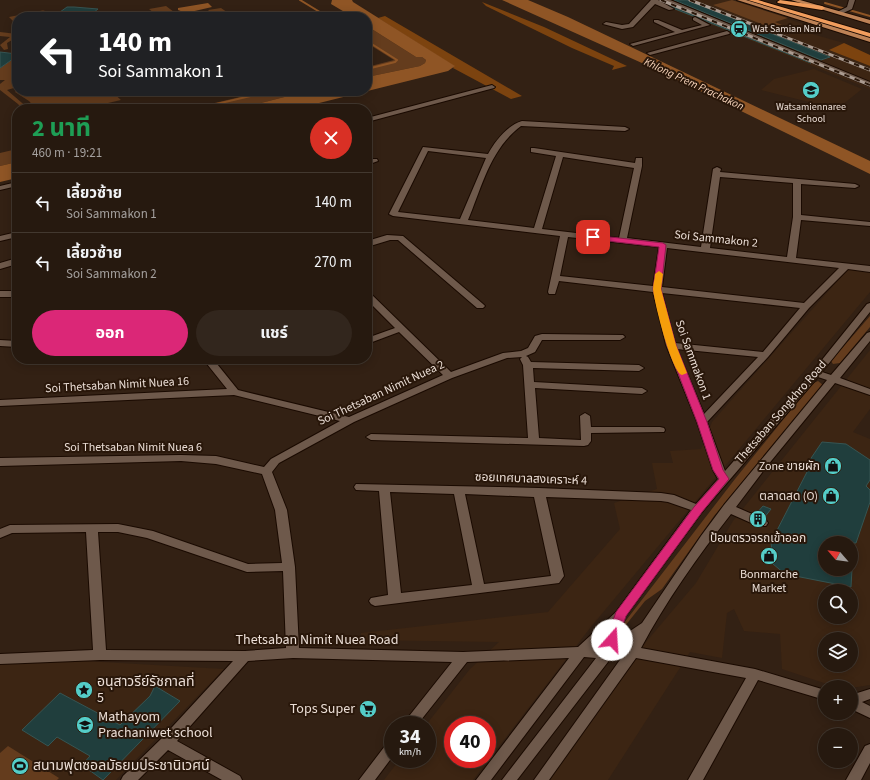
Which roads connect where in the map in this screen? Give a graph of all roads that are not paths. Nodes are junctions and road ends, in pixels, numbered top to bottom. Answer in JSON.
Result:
{"nodes":[{"id":1,"x":654,"y":0,"type":"edge"},
{"id":2,"x":665,"y":0,"type":"edge"},
{"id":3,"x":740,"y":0,"type":"edge"},
{"id":4,"x":751,"y":0,"type":"edge"},
{"id":5,"x":755,"y":0,"type":"edge"},
{"id":6,"x":766,"y":0,"type":"edge"},
{"id":7,"x":794,"y":0,"type":"edge"},
{"id":8,"x":852,"y":0,"type":"edge"},
{"id":9,"x":777,"y":1,"type":"edge"},
{"id":10,"x":822,"y":8,"type":"junction"},
{"id":11,"x":844,"y":11,"type":"junction"},
{"id":12,"x":656,"y":21,"type":"dead end"},
{"id":13,"x":870,"y":22,"type":"edge"},
{"id":14,"x":606,"y":24,"type":"dead end"},
{"id":15,"x":707,"y":25,"type":"junction"},
{"id":16,"x":870,"y":29,"type":"edge"},
{"id":17,"x":681,"y":32,"type":"junction"},
{"id":18,"x":726,"y":33,"type":"junction"},
{"id":19,"x":870,"y":35,"type":"edge"},
{"id":20,"x":870,"y":40,"type":"edge"},
{"id":21,"x":633,"y":44,"type":"dead end"},
{"id":22,"x":650,"y":53,"type":"dead end"},
{"id":23,"x":870,"y":84,"type":"edge"},
{"id":24,"x":492,"y":87,"type":"dead end"},
{"id":25,"x":870,"y":90,"type":"edge"},
{"id":26,"x":372,"y":119,"type":"edge"},
{"id":27,"x":625,"y":129,"type":"dead end"},
{"id":28,"x":534,"y":150,"type":"dead end"},
{"id":29,"x":560,"y":154,"type":"junction"},
{"id":30,"x":490,"y":156,"type":"junction"},
{"id":31,"x":797,"y":181,"type":"junction"},
{"id":32,"x":12,"y":185,"type":"edge"},
{"id":33,"x":855,"y":186,"type":"dead end"},
{"id":34,"x":0,"y":188,"type":"edge"},
{"id":35,"x":797,"y":217,"type":"junction"},
{"id":36,"x":463,"y":223,"type":"junction"},
{"id":37,"x":870,"y":224,"type":"edge"},
{"id":38,"x":537,"y":231,"type":"junction"},
{"id":39,"x":564,"y":234,"type":"junction"},
{"id":40,"x":12,"y":235,"type":"edge"},
{"id":41,"x":0,"y":239,"type":"edge"},
{"id":42,"x":622,"y":241,"type":"junction"},
{"id":43,"x":372,"y":242,"type":"edge"},
{"id":44,"x":663,"y":245,"type":"junction"},
{"id":45,"x":705,"y":250,"type":"junction"},
{"id":46,"x":791,"y":260,"type":"junction"},
{"id":47,"x":12,"y":262,"type":"edge"},
{"id":48,"x":0,"y":266,"type":"edge"},
{"id":49,"x":846,"y":266,"type":"junction"},
{"id":50,"x":870,"y":269,"type":"edge"},
{"id":51,"x":556,"y":278,"type":"junction"},
{"id":52,"x":657,"y":289,"type":"junction"},
{"id":53,"x":552,"y":292,"type":"dead end"},
{"id":54,"x":0,"y":294,"type":"edge"},
{"id":55,"x":12,"y":294,"type":"edge"},
{"id":56,"x":372,"y":300,"type":"edge"},
{"id":57,"x":480,"y":306,"type":"dead end"},
{"id":58,"x":806,"y":306,"type":"junction"},
{"id":59,"x":870,"y":306,"type":"edge"},
{"id":60,"x":402,"y":328,"type":"junction"},
{"id":61,"x":870,"y":335,"type":"edge"},
{"id":62,"x":620,"y":337,"type":"dead end"},
{"id":63,"x":372,"y":339,"type":"edge"},
{"id":64,"x":0,"y":343,"type":"edge"},
{"id":65,"x":12,"y":344,"type":"edge"},
{"id":66,"x":671,"y":345,"type":"junction"},
{"id":67,"x":522,"y":354,"type":"junction"},
{"id":68,"x":766,"y":355,"type":"junction"},
{"id":69,"x":212,"y":364,"type":"edge"},
{"id":70,"x":528,"y":365,"type":"junction"},
{"id":71,"x":639,"y":368,"type":"dead end"},
{"id":72,"x":816,"y":373,"type":"junction"},
{"id":73,"x":449,"y":376,"type":"junction"},
{"id":74,"x":834,"y":379,"type":"junction"},
{"id":75,"x":529,"y":385,"type":"junction"},
{"id":76,"x":642,"y":391,"type":"dead end"},
{"id":77,"x":234,"y":392,"type":"junction"},
{"id":78,"x":870,"y":392,"type":"edge"},
{"id":79,"x":0,"y":403,"type":"edge"},
{"id":80,"x":585,"y":416,"type":"dead end"},
{"id":81,"x":350,"y":420,"type":"junction"},
{"id":82,"x":702,"y":422,"type":"junction"},
{"id":83,"x":586,"y":430,"type":"junction"},
{"id":84,"x":660,"y":430,"type":"dead end"},
{"id":85,"x":371,"y":437,"type":"dead end"},
{"id":86,"x":534,"y":441,"type":"junction"},
{"id":87,"x":0,"y":462,"type":"edge"},
{"id":88,"x":266,"y":470,"type":"junction"},
{"id":89,"x":724,"y":479,"type":"junction"},
{"id":90,"x":360,"y":488,"type":"dead end"},
{"id":91,"x":384,"y":488,"type":"junction"},
{"id":92,"x":459,"y":490,"type":"junction"},
{"id":93,"x":539,"y":492,"type":"junction"},
{"id":94,"x":728,"y":508,"type":"junction"},
{"id":95,"x":698,"y":509,"type":"junction"},
{"id":96,"x":762,"y":523,"type":"dead end"},
{"id":97,"x":92,"y":528,"type":"junction"},
{"id":98,"x":0,"y":534,"type":"edge"},
{"id":99,"x":289,"y":567,"type":"junction"},
{"id":100,"x":479,"y":588,"type":"junction"},
{"id":101,"x":395,"y":599,"type":"junction"},
{"id":102,"x":375,"y":601,"type":"dead end"},
{"id":103,"x":620,"y":615,"type":"junction"},
{"id":104,"x":647,"y":626,"type":"junction"},
{"id":105,"x":581,"y":652,"type":"junction"},
{"id":106,"x":633,"y":652,"type":"junction"},
{"id":107,"x":293,"y":653,"type":"junction"},
{"id":108,"x":607,"y":653,"type":"junction"},
{"id":109,"x":100,"y":655,"type":"junction"},
{"id":110,"x":245,"y":656,"type":"junction"},
{"id":111,"x":463,"y":657,"type":"junction"},
{"id":112,"x":0,"y":659,"type":"edge"},
{"id":113,"x":755,"y":674,"type":"junction"},
{"id":114,"x":818,"y":692,"type":"edge"},
{"id":115,"x":870,"y":694,"type":"edge"},
{"id":116,"x":858,"y":698,"type":"edge"},
{"id":117,"x":858,"y":706,"type":"edge"},
{"id":118,"x":870,"y":712,"type":"edge"},
{"id":119,"x":416,"y":716,"type":"edge"},
{"id":120,"x":167,"y":742,"type":"junction"},
{"id":121,"x":870,"y":750,"type":"edge"},
{"id":122,"x":384,"y":757,"type":"edge"},
{"id":123,"x":128,"y":780,"type":"edge"},
{"id":124,"x":235,"y":780,"type":"edge"},
{"id":125,"x":366,"y":780,"type":"edge"},
{"id":126,"x":483,"y":780,"type":"edge"},
{"id":127,"x":509,"y":780,"type":"edge"},
{"id":128,"x":541,"y":780,"type":"edge"},
{"id":129,"x":695,"y":780,"type":"edge"},
{"id":130,"x":852,"y":780,"type":"edge"}],
"edges":[{"from":1,"to":14,"type":"street"},
{"from":1,"to":15,"type":"street"},
{"from":2,"to":23,"type":"street"},
{"from":3,"to":20,"type":"main road"},
{"from":4,"to":19,"type":"highway"},
{"from":5,"to":19,"type":"highway"},
{"from":6,"to":16,"type":"highway"},
{"from":7,"to":10,"type":"main road"},
{"from":8,"to":11,"type":"street"},
{"from":9,"to":10,"type":"highway"},
{"from":9,"to":16,"type":"highway"},
{"from":10,"to":11,"type":"main road"},
{"from":11,"to":13,"type":"main road"},
{"from":12,"to":17,"type":"street"},
{"from":15,"to":17,"type":"street"},
{"from":15,"to":18,"type":"street"},
{"from":17,"to":21,"type":"street"},
{"from":18,"to":22,"type":"street"},
{"from":18,"to":25,"type":"street"},
{"from":24,"to":26,"type":"street"},
{"from":27,"to":30,"type":"street"},
{"from":28,"to":29,"type":"street"},
{"from":29,"to":38,"type":"street"},
{"from":29,"to":42,"type":"street"},
{"from":30,"to":36,"type":"street"},
{"from":30,"to":36,"type":"street","name":"Soi Sammakon 2"},
{"from":31,"to":33,"type":"street"},
{"from":31,"to":35,"type":"street"},
{"from":31,"to":45,"type":"street"},
{"from":32,"to":34,"type":"street"},
{"from":35,"to":37,"type":"street"},
{"from":35,"to":46,"type":"street"},
{"from":36,"to":38,"type":"street","name":"Soi Sammakon 2"},
{"from":38,"to":39,"type":"street","name":"Soi Sammakon 2"},
{"from":39,"to":42,"type":"street","name":"Soi Sammakon 2"},
{"from":39,"to":51,"type":"street"},
{"from":40,"to":41,"type":"street"},
{"from":42,"to":44,"type":"street","name":"Soi Sammakon 2"},
{"from":43,"to":57,"type":"street"},
{"from":44,"to":45,"type":"street","name":"Soi Sammakon 2"},
{"from":44,"to":52,"type":"street","name":"Soi Sammakon 1"},
{"from":45,"to":46,"type":"street","name":"Soi Sammakon 2"},
{"from":46,"to":49,"type":"street","name":"Soi Sammakon 2"},
{"from":47,"to":48,"type":"street"},
{"from":49,"to":50,"type":"street","name":"Soi Sammakon 2"},
{"from":49,"to":58,"type":"street"},
{"from":51,"to":52,"type":"street"},
{"from":51,"to":53,"type":"street"},
{"from":52,"to":58,"type":"street"},
{"from":52,"to":66,"type":"street","name":"Soi Sammakon 1"},
{"from":54,"to":55,"type":"street"},
{"from":56,"to":60,"type":"street"},
{"from":58,"to":68,"type":"street"},
{"from":59,"to":72,"type":"street","name":"Thetsaban Songkhro Road"},
{"from":60,"to":63,"type":"street"},
{"from":60,"to":73,"type":"street"},
{"from":61,"to":74,"type":"street","name":"Thetsaban Songkhro Road"},
{"from":62,"to":67,"type":"street"},
{"from":64,"to":65,"type":"street"},
{"from":66,"to":68,"type":"street"},
{"from":66,"to":82,"type":"street","name":"Soi Sammakon 1"},
{"from":67,"to":70,"type":"street"},
{"from":67,"to":73,"type":"street","name":"Soi Thetsaban Nimit Nuea 2"},
{"from":68,"to":82,"type":"street"},
{"from":69,"to":77,"type":"street"},
{"from":70,"to":71,"type":"street"},
{"from":70,"to":75,"type":"street"},
{"from":72,"to":74,"type":"street"},
{"from":72,"to":89,"type":"street","name":"Thetsaban Songkhro Road"},
{"from":73,"to":81,"type":"street","name":"Soi Thetsaban Nimit Nuea 2"},
{"from":74,"to":78,"type":"street"},
{"from":74,"to":94,"type":"street","name":"Thetsaban Songkhro Road"},
{"from":75,"to":76,"type":"street"},
{"from":75,"to":86,"type":"street"},
{"from":77,"to":79,"type":"street","name":"Soi Thetsaban Nimit Nuea 16"},
{"from":77,"to":81,"type":"street","name":"Soi Thetsaban Nimit Nuea 16"},
{"from":80,"to":83,"type":"street"},
{"from":81,"to":88,"type":"street","name":"Soi Thetsaban Nimit Nuea 2"},
{"from":82,"to":89,"type":"street","name":"Soi Sammakon 1"},
{"from":83,"to":84,"type":"street"},
{"from":83,"to":86,"type":"street"},
{"from":85,"to":86,"type":"street"},
{"from":87,"to":88,"type":"street","name":"Soi Thetsaban Nimit Nuea 6"},
{"from":88,"to":99,"type":"street"},
{"from":89,"to":95,"type":"street","name":"Thetsaban Songkhro Road"},
{"from":90,"to":91,"type":"street","name":"ซอยเทศบาลสงเคราะห์ 4"},
{"from":91,"to":92,"type":"street","name":"ซอยเทศบาลสงเคราะห์ 4"},
{"from":91,"to":101,"type":"street"},
{"from":92,"to":93,"type":"street","name":"ซอยเทศบาลสงเคราะห์ 4"},
{"from":92,"to":100,"type":"street"},
{"from":93,"to":95,"type":"street","name":"ซอยเทศบาลสงเคราะห์ 4"},
{"from":93,"to":100,"type":"street"},
{"from":94,"to":96,"type":"street"},
{"from":94,"to":104,"type":"street","name":"Thetsaban Songkhro Road"},
{"from":95,"to":103,"type":"street","name":"Thetsaban Songkhro Road"},
{"from":97,"to":98,"type":"street"},
{"from":97,"to":99,"type":"street"},
{"from":97,"to":109,"type":"street"},
{"from":99,"to":107,"type":"street"},
{"from":100,"to":101,"type":"street"},
{"from":101,"to":102,"type":"street"},
{"from":103,"to":105,"type":"street","name":"Thetsaban Songkhro Road"},
{"from":103,"to":108,"type":"street","name":"Thetsaban Songkhro Road"},
{"from":104,"to":106,"type":"street","name":"Thetsaban Songkhro Road"},
{"from":104,"to":108,"type":"street","name":"Thetsaban Songkhro Road"},
{"from":105,"to":108,"type":"street","name":"Thetsaban Nimit Nuea Road"},
{"from":105,"to":111,"type":"street","name":"Thetsaban Nimit Nuea Road"},
{"from":105,"to":126,"type":"street","name":"Thetsaban Songkhro Road"},
{"from":106,"to":108,"type":"street","name":"Thetsaban Nimit Nuea Road"},
{"from":106,"to":113,"type":"street","name":"Thetsaban Nimit Nuea Road"},
{"from":106,"to":128,"type":"street","name":"Thetsaban Songkhro Road"},
{"from":107,"to":110,"type":"street","name":"Thetsaban Nimit Nuea Road"},
{"from":107,"to":111,"type":"street","name":"Thetsaban Nimit Nuea Road"},
{"from":108,"to":127,"type":"street","name":"Thetsaban Songkhro Road"},
{"from":109,"to":110,"type":"street","name":"Thetsaban Nimit Nuea Road"},
{"from":109,"to":112,"type":"street","name":"Thetsaban Nimit Nuea Road"},
{"from":110,"to":120,"type":"street"},
{"from":111,"to":119,"type":"street"},
{"from":113,"to":114,"type":"street","name":"Thetsaban Nimit Nuea Road"},
{"from":113,"to":129,"type":"street"},
{"from":115,"to":116,"type":"street"},
{"from":117,"to":118,"type":"street"},
{"from":120,"to":123,"type":"street"},
{"from":120,"to":124,"type":"street"},
{"from":121,"to":130,"type":"street"},
{"from":122,"to":125,"type":"street"}]}
